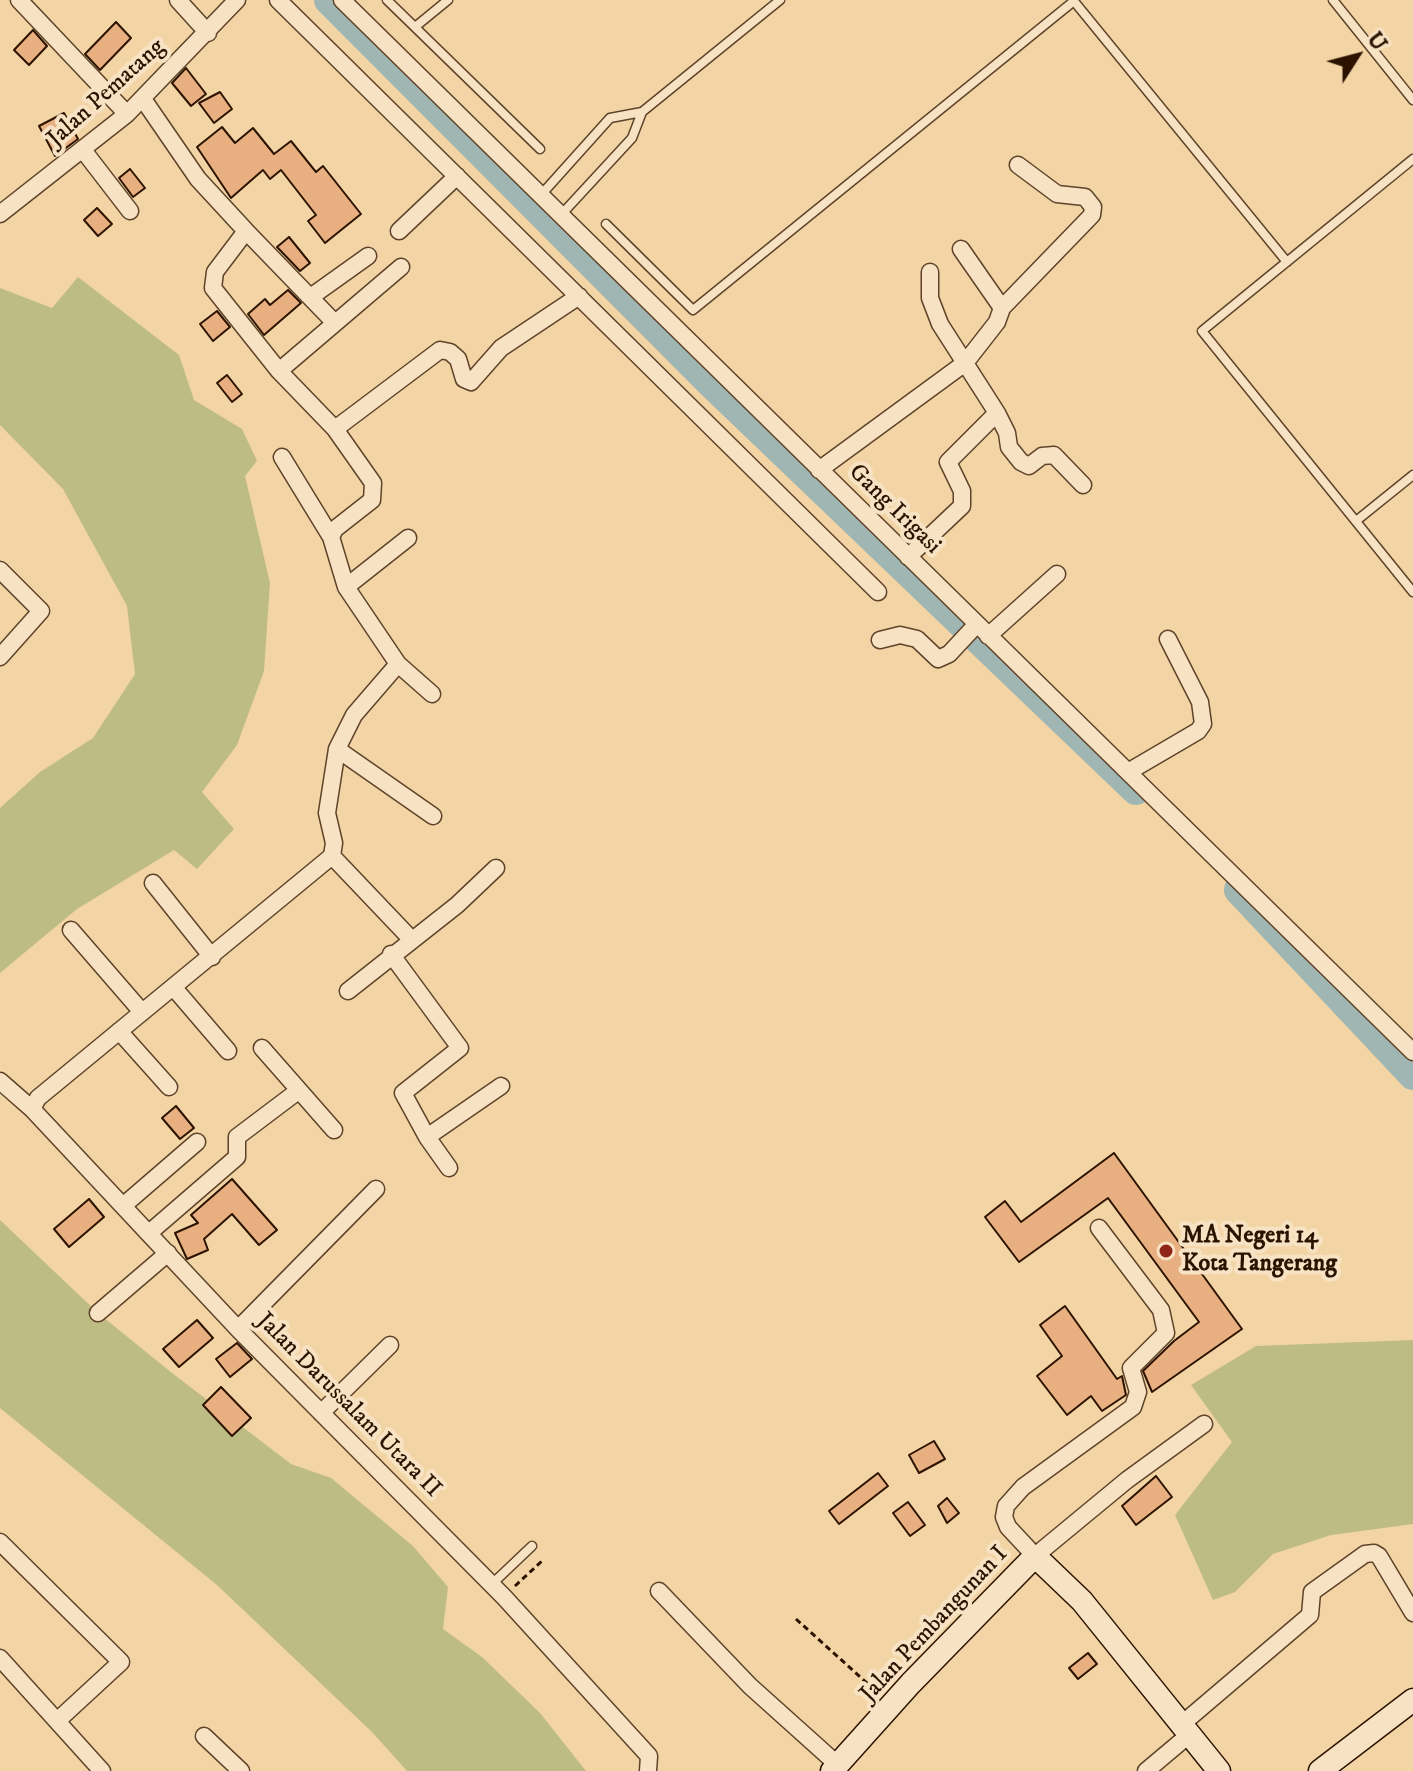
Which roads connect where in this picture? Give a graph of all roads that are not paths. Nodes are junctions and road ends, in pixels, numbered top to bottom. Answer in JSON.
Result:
{"nodes":[{"id":1,"x":19,"y":0,"type":"edge"},
{"id":2,"x":178,"y":0,"type":"edge"},
{"id":3,"x":237,"y":0,"type":"edge"},
{"id":4,"x":278,"y":0,"type":"edge"},
{"id":5,"x":342,"y":0,"type":"edge"},
{"id":6,"x":387,"y":0,"type":"edge"},
{"id":7,"x":448,"y":0,"type":"edge"},
{"id":8,"x":780,"y":0,"type":"edge"},
{"id":9,"x":1074,"y":0,"type":"edge"},
{"id":10,"x":1333,"y":0,"type":"edge"},
{"id":11,"x":415,"y":27,"type":"junction"},
{"id":12,"x":208,"y":33,"type":"junction"},
{"id":13,"x":143,"y":99,"type":"junction"},
{"id":14,"x":1413,"y":100,"type":"edge"},
{"id":15,"x":642,"y":112,"type":"junction"},
{"id":16,"x":127,"y":114,"type":"junction"},
{"id":17,"x":540,"y":149,"type":"dead end"},
{"id":18,"x":83,"y":150,"type":"junction"},
{"id":19,"x":1413,"y":159,"type":"edge"},
{"id":20,"x":1018,"y":165,"type":"dead end"},
{"id":21,"x":457,"y":176,"type":"junction"},
{"id":22,"x":540,"y":196,"type":"junction"},
{"id":23,"x":130,"y":211,"type":"dead end"},
{"id":24,"x":0,"y":214,"type":"edge"},
{"id":25,"x":560,"y":216,"type":"junction"},
{"id":26,"x":606,"y":224,"type":"dead end"},
{"id":27,"x":246,"y":231,"type":"junction"},
{"id":28,"x":399,"y":231,"type":"dead end"},
{"id":29,"x":961,"y":249,"type":"dead end"},
{"id":30,"x":368,"y":256,"type":"dead end"},
{"id":31,"x":1287,"y":262,"type":"junction"},
{"id":32,"x":401,"y":267,"type":"dead end"},
{"id":33,"x":930,"y":272,"type":"dead end"},
{"id":34,"x":312,"y":296,"type":"junction"},
{"id":35,"x":579,"y":296,"type":"junction"},
{"id":36,"x":1002,"y":308,"type":"junction"},
{"id":37,"x":334,"y":322,"type":"junction"},
{"id":38,"x":965,"y":363,"type":"junction"},
{"id":39,"x":279,"y":371,"type":"junction"},
{"id":40,"x":997,"y":413,"type":"junction"},
{"id":41,"x":335,"y":429,"type":"junction"},
{"id":42,"x":282,"y":457,"type":"dead end"},
{"id":43,"x":819,"y":470,"type":"junction"},
{"id":44,"x":1413,"y":475,"type":"edge"},
{"id":45,"x":1083,"y":485,"type":"dead end"},
{"id":46,"x":1356,"y":521,"type":"junction"},
{"id":47,"x":331,"y":537,"type":"junction"},
{"id":48,"x":408,"y":538,"type":"dead end"},
{"id":49,"x":908,"y":557,"type":"junction"},
{"id":50,"x":0,"y":570,"type":"edge"},
{"id":51,"x":1057,"y":574,"type":"dead end"},
{"id":52,"x":346,"y":587,"type":"junction"},
{"id":53,"x":878,"y":592,"type":"dead end"},
{"id":54,"x":1413,"y":592,"type":"edge"},
{"id":55,"x":980,"y":629,"type":"junction"},
{"id":56,"x":1168,"y":639,"type":"dead end"},
{"id":57,"x":880,"y":640,"type":"dead end"},
{"id":58,"x":0,"y":657,"type":"edge"},
{"id":59,"x":398,"y":664,"type":"junction"},
{"id":60,"x":432,"y":694,"type":"dead end"},
{"id":61,"x":337,"y":749,"type":"junction"},
{"id":62,"x":1128,"y":772,"type":"junction"},
{"id":63,"x":433,"y":816,"type":"dead end"},
{"id":64,"x":332,"y":856,"type":"junction"},
{"id":65,"x":496,"y":868,"type":"dead end"},
{"id":66,"x":153,"y":883,"type":"dead end"},
{"id":67,"x":71,"y":930,"type":"dead end"},
{"id":68,"x":411,"y":939,"type":"junction"},
{"id":69,"x":391,"y":954,"type":"junction"},
{"id":70,"x":212,"y":957,"type":"junction"},
{"id":71,"x":174,"y":988,"type":"junction"},
{"id":72,"x":348,"y":991,"type":"dead end"},
{"id":73,"x":142,"y":1012,"type":"junction"},
{"id":74,"x":119,"y":1031,"type":"junction"},
{"id":75,"x":262,"y":1048,"type":"dead end"},
{"id":76,"x":228,"y":1051,"type":"dead end"},
{"id":77,"x":1413,"y":1052,"type":"edge"},
{"id":78,"x":0,"y":1081,"type":"edge"},
{"id":79,"x":501,"y":1086,"type":"dead end"},
{"id":80,"x":169,"y":1087,"type":"dead end"},
{"id":81,"x":298,"y":1091,"type":"junction"},
{"id":82,"x":32,"y":1109,"type":"junction"},
{"id":83,"x":334,"y":1130,"type":"dead end"},
{"id":84,"x":427,"y":1137,"type":"junction"},
{"id":85,"x":197,"y":1142,"type":"dead end"},
{"id":86,"x":449,"y":1168,"type":"dead end"},
{"id":87,"x":376,"y":1189,"type":"dead end"},
{"id":88,"x":124,"y":1205,"type":"junction"},
{"id":89,"x":1099,"y":1228,"type":"dead end"},
{"id":90,"x":149,"y":1233,"type":"junction"},
{"id":91,"x":168,"y":1253,"type":"junction"},
{"id":92,"x":98,"y":1313,"type":"dead end"},
{"id":93,"x":238,"y":1329,"type":"junction"},
{"id":94,"x":390,"y":1345,"type":"dead end"},
{"id":95,"x":321,"y":1413,"type":"junction"},
{"id":96,"x":1204,"y":1424,"type":"dead end"},
{"id":97,"x":0,"y":1542,"type":"edge"},
{"id":98,"x":532,"y":1546,"type":"dead end"},
{"id":99,"x":1035,"y":1556,"type":"junction"},
{"id":100,"x":498,"y":1591,"type":"junction"},
{"id":101,"x":659,"y":1591,"type":"dead end"},
{"id":102,"x":1413,"y":1613,"type":"edge"},
{"id":103,"x":0,"y":1658,"type":"edge"},
{"id":104,"x":1413,"y":1700,"type":"edge"},
{"id":105,"x":57,"y":1721,"type":"junction"},
{"id":106,"x":1186,"y":1729,"type":"junction"},
{"id":107,"x":204,"y":1736,"type":"dead end"},
{"id":108,"x":835,"y":1768,"type":"edge"},
{"id":109,"x":102,"y":1771,"type":"edge"},
{"id":110,"x":241,"y":1771,"type":"edge"},
{"id":111,"x":648,"y":1771,"type":"edge"},
{"id":112,"x":1146,"y":1771,"type":"edge"},
{"id":113,"x":1219,"y":1771,"type":"edge"},
{"id":114,"x":1320,"y":1771,"type":"edge"}],
"edges":[{"from":1,"to":16,"type":"street"},
{"from":2,"to":12,"type":"street"},
{"from":3,"to":12,"type":"street","name":"Jalan Pematang"},
{"from":4,"to":21,"type":"street"},
{"from":5,"to":22,"type":"street","name":"Gang Irigasi"},
{"from":6,"to":11,"type":"lane"},
{"from":7,"to":11,"type":"lane"},
{"from":8,"to":15,"type":"lane"},
{"from":9,"to":26,"type":"lane"},
{"from":9,"to":31,"type":"lane"},
{"from":10,"to":14,"type":"lane"},
{"from":11,"to":17,"type":"lane"},
{"from":12,"to":13,"type":"street","name":"Jalan Pematang"},
{"from":13,"to":16,"type":"street","name":"Jalan Pematang"},
{"from":13,"to":27,"type":"street"},
{"from":15,"to":22,"type":"lane"},
{"from":15,"to":25,"type":"lane"},
{"from":16,"to":18,"type":"street","name":"Jalan Pematang"},
{"from":18,"to":23,"type":"street"},
{"from":18,"to":24,"type":"street","name":"Jalan Pematang"},
{"from":19,"to":31,"type":"lane"},
{"from":20,"to":36,"type":"street"},
{"from":21,"to":28,"type":"street"},
{"from":21,"to":35,"type":"street"},
{"from":22,"to":25,"type":"street","name":"Gang Irigasi"},
{"from":25,"to":43,"type":"street","name":"Gang Irigasi"},
{"from":27,"to":34,"type":"street"},
{"from":27,"to":39,"type":"street"},
{"from":29,"to":36,"type":"street"},
{"from":30,"to":34,"type":"street"},
{"from":31,"to":46,"type":"lane"},
{"from":32,"to":37,"type":"street"},
{"from":33,"to":38,"type":"street"},
{"from":34,"to":37,"type":"street"},
{"from":35,"to":41,"type":"street"},
{"from":35,"to":53,"type":"street"},
{"from":36,"to":38,"type":"street"},
{"from":37,"to":39,"type":"street"},
{"from":38,"to":40,"type":"street"},
{"from":38,"to":43,"type":"street"},
{"from":39,"to":41,"type":"street"},
{"from":40,"to":45,"type":"street"},
{"from":40,"to":49,"type":"street"},
{"from":41,"to":47,"type":"street"},
{"from":42,"to":47,"type":"street"},
{"from":43,"to":49,"type":"street","name":"Gang Irigasi"},
{"from":44,"to":46,"type":"lane"},
{"from":46,"to":54,"type":"lane"},
{"from":47,"to":52,"type":"street"},
{"from":48,"to":52,"type":"street"},
{"from":49,"to":55,"type":"street","name":"Gang Irigasi"},
{"from":50,"to":58,"type":"street"},
{"from":51,"to":55,"type":"street"},
{"from":52,"to":59,"type":"street"},
{"from":55,"to":57,"type":"street"},
{"from":55,"to":62,"type":"street","name":"Gang Irigasi"},
{"from":56,"to":62,"type":"street"},
{"from":59,"to":60,"type":"street"},
{"from":59,"to":61,"type":"street"},
{"from":61,"to":63,"type":"street"},
{"from":61,"to":64,"type":"street"},
{"from":62,"to":77,"type":"street","name":"Gang Irigasi"},
{"from":64,"to":68,"type":"street"},
{"from":64,"to":70,"type":"street"},
{"from":65,"to":68,"type":"street"},
{"from":66,"to":70,"type":"street"},
{"from":67,"to":73,"type":"street"},
{"from":68,"to":69,"type":"street"},
{"from":69,"to":72,"type":"street"},
{"from":69,"to":84,"type":"street"},
{"from":70,"to":71,"type":"street"},
{"from":71,"to":73,"type":"street"},
{"from":71,"to":76,"type":"street"},
{"from":73,"to":74,"type":"street"},
{"from":74,"to":80,"type":"street"},
{"from":74,"to":82,"type":"street"},
{"from":75,"to":81,"type":"street"},
{"from":78,"to":82,"type":"street","name":"Jalan Darussalam Utara II"},
{"from":79,"to":84,"type":"street"},
{"from":81,"to":83,"type":"street"},
{"from":81,"to":90,"type":"street"},
{"from":82,"to":88,"type":"street","name":"Jalan Darussalam Utara II"},
{"from":84,"to":86,"type":"street"},
{"from":85,"to":88,"type":"street"},
{"from":87,"to":93,"type":"street"},
{"from":88,"to":90,"type":"street","name":"Jalan Darussalam Utara II"},
{"from":89,"to":99,"type":"street","name":"Jalan Pembangunan I"},
{"from":90,"to":91,"type":"street","name":"Jalan Darussalam Utara II"},
{"from":91,"to":92,"type":"street"},
{"from":91,"to":93,"type":"street","name":"Jalan Darussalam Utara II"},
{"from":93,"to":95,"type":"street","name":"Jalan Darussalam Utara II"},
{"from":94,"to":95,"type":"street"},
{"from":95,"to":100,"type":"street","name":"Jalan Darussalam Utara II"},
{"from":96,"to":99,"type":"street"},
{"from":97,"to":105,"type":"street"},
{"from":98,"to":100,"type":"lane"},
{"from":99,"to":106,"type":"street"},
{"from":99,"to":108,"type":"street","name":"Jalan Pembangunan I"},
{"from":100,"to":111,"type":"street","name":"Jalan Darussalam Utara II"},
{"from":101,"to":108,"type":"street"},
{"from":102,"to":106,"type":"street"},
{"from":103,"to":105,"type":"street"},
{"from":104,"to":114,"type":"street"},
{"from":105,"to":109,"type":"street"},
{"from":106,"to":112,"type":"street"},
{"from":106,"to":113,"type":"street"},
{"from":107,"to":110,"type":"street"}]}
